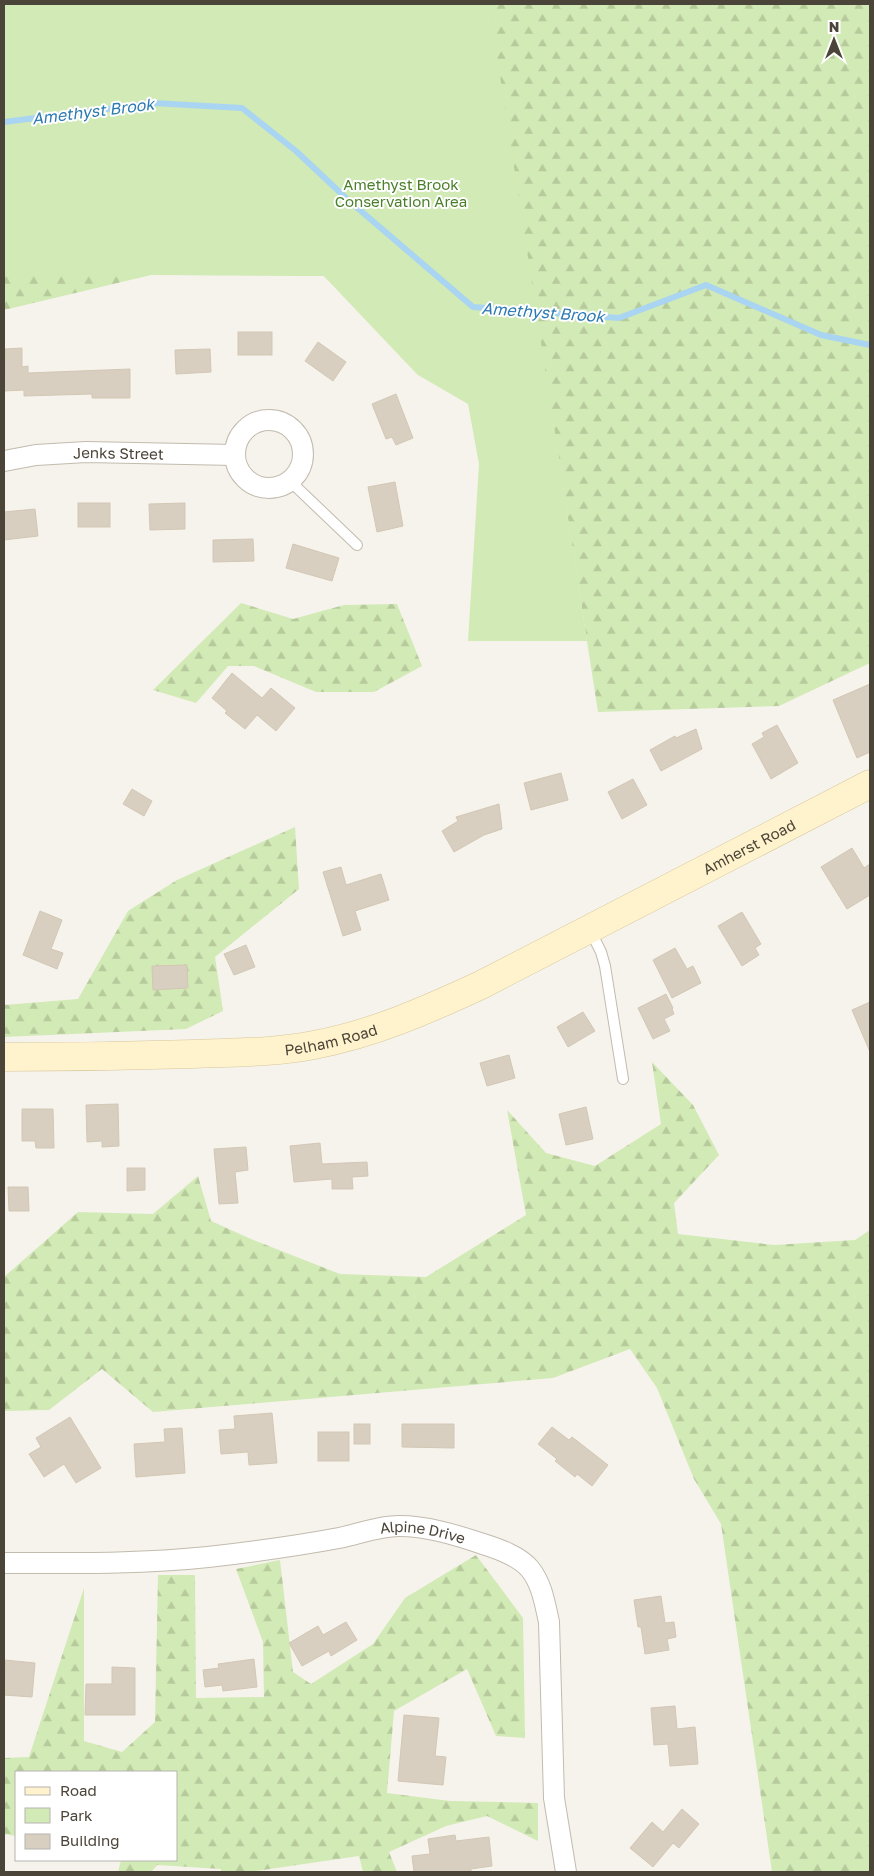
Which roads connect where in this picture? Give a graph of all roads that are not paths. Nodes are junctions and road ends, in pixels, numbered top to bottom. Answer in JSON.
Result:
{"nodes":[{"id":1,"x":235,"y":456,"type":"junction"},
{"id":2,"x":4,"y":462,"type":"edge"},
{"id":3,"x":290,"y":481,"type":"junction"},
{"id":4,"x":357,"y":545,"type":"dead end"},
{"id":5,"x":870,"y":784,"type":"edge"},
{"id":6,"x":628,"y":909,"type":"joint"},
{"id":7,"x":590,"y":929,"type":"junction"},
{"id":8,"x":4,"y":1057,"type":"edge"},
{"id":9,"x":623,"y":1079,"type":"dead end"},
{"id":10,"x":4,"y":1563,"type":"edge"},
{"id":11,"x":566,"y":1872,"type":"edge"}],
"edges":[{"from":1,"to":2,"type":"street","name":"Jenks Street"},
{"from":1,"to":3,"type":"street"},
{"from":1,"to":3,"type":"street"},
{"from":3,"to":4,"type":"lane"},
{"from":5,"to":6,"type":"main road","name":"Amherst Road"},
{"from":6,"to":7,"type":"main road","name":"Pelham Road"},
{"from":7,"to":8,"type":"main road","name":"Pelham Road"},
{"from":7,"to":9,"type":"lane"},
{"from":10,"to":11,"type":"street","name":"Alpine Drive"}]}
